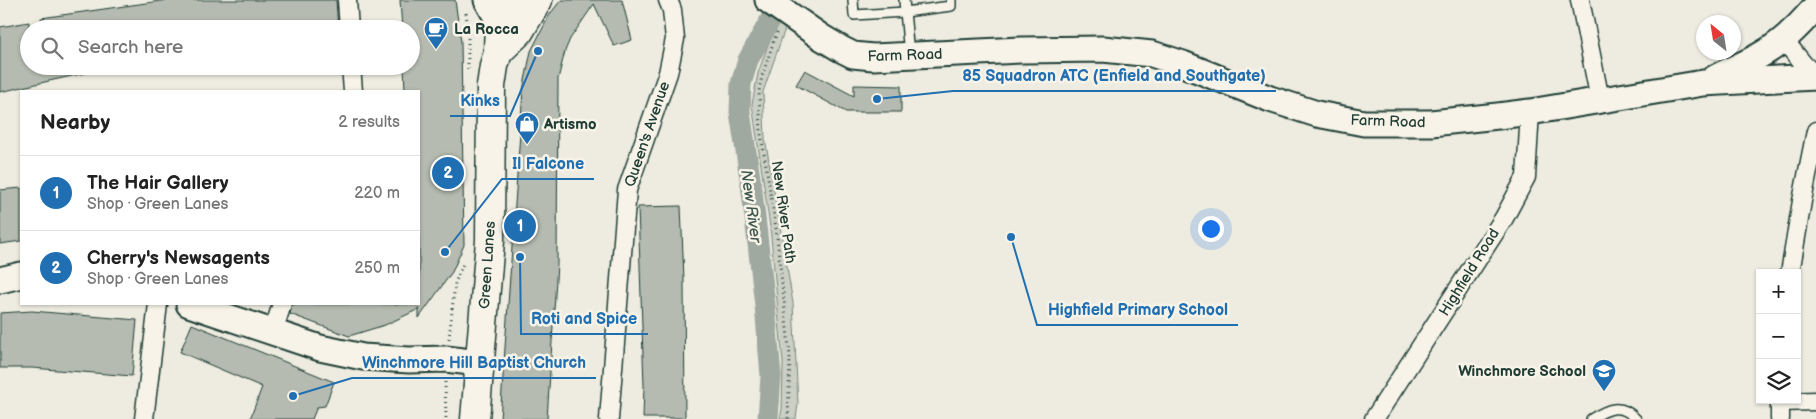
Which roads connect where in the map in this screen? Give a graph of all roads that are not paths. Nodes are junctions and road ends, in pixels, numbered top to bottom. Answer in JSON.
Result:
{"nodes":[{"id":1,"x":347,"y":0,"type":"edge"},
{"id":2,"x":538,"y":0,"type":"edge"},
{"id":3,"x":668,"y":0,"type":"edge"},
{"id":4,"x":853,"y":0,"type":"edge"},
{"id":5,"x":904,"y":0,"type":"edge"},
{"id":6,"x":950,"y":0,"type":"edge"},
{"id":7,"x":1580,"y":0,"type":"edge"},
{"id":8,"x":776,"y":6,"type":"edge"},
{"id":9,"x":1816,"y":6,"type":"edge"},
{"id":10,"x":499,"y":7,"type":"edge"},
{"id":11,"x":905,"y":12,"type":"junction"},
{"id":12,"x":348,"y":20,"type":"edge"},
{"id":13,"x":1784,"y":40,"type":"junction"},
{"id":14,"x":498,"y":52,"type":"junction"},
{"id":15,"x":909,"y":55,"type":"junction"},
{"id":16,"x":352,"y":75,"type":"edge"},
{"id":17,"x":1816,"y":77,"type":"edge"},
{"id":18,"x":1703,"y":83,"type":"junction"},
{"id":19,"x":353,"y":90,"type":"edge"},
{"id":20,"x":1600,"y":100,"type":"junction"},
{"id":21,"x":1530,"y":112,"type":"junction"},
{"id":22,"x":1816,"y":131,"type":"edge"},
{"id":23,"x":1791,"y":269,"type":"edge"},
{"id":24,"x":20,"y":275,"type":"edge"},
{"id":25,"x":0,"y":280,"type":"edge"},
{"id":26,"x":158,"y":305,"type":"edge"},
{"id":27,"x":192,"y":305,"type":"edge"},
{"id":28,"x":282,"y":305,"type":"edge"},
{"id":29,"x":273,"y":332,"type":"junction"},
{"id":30,"x":479,"y":363,"type":"junction"},
{"id":31,"x":1816,"y":401,"type":"edge"},
{"id":32,"x":1780,"y":407,"type":"edge"},
{"id":33,"x":144,"y":419,"type":"edge"},
{"id":34,"x":475,"y":419,"type":"edge"},
{"id":35,"x":609,"y":419,"type":"edge"},
{"id":36,"x":1374,"y":419,"type":"edge"},
{"id":37,"x":1591,"y":419,"type":"edge"},
{"id":38,"x":1636,"y":419,"type":"edge"}],
"edges":[{"from":1,"to":12,"type":"street"},
{"from":2,"to":14,"type":"main road"},
{"from":3,"to":35,"type":"street","name":"Queen's Avenue"},
{"from":4,"to":11,"type":"lane"},
{"from":5,"to":11,"type":"lane"},
{"from":6,"to":11,"type":"lane"},
{"from":7,"to":20,"type":"street"},
{"from":8,"to":15,"type":"street","name":"Farm Road"},
{"from":9,"to":13,"type":"street","name":"Farm Road"},
{"from":10,"to":14,"type":"main road","name":"Green Lanes"},
{"from":11,"to":15,"type":"lane"},
{"from":13,"to":17,"type":"street"},
{"from":13,"to":18,"type":"street","name":"Farm Road"},
{"from":14,"to":30,"type":"main road","name":"Green Lanes"},
{"from":15,"to":21,"type":"street","name":"Farm Road"},
{"from":16,"to":19,"type":"street"},
{"from":17,"to":18,"type":"street","name":"Farm Road"},
{"from":18,"to":20,"type":"street","name":"Farm Road"},
{"from":20,"to":21,"type":"street","name":"Farm Road"},
{"from":21,"to":36,"type":"street","name":"Highfield Road"},
{"from":22,"to":23,"type":"street"},
{"from":24,"to":25,"type":"street"},
{"from":26,"to":33,"type":"street"},
{"from":27,"to":29,"type":"street"},
{"from":28,"to":29,"type":"street"},
{"from":29,"to":30,"type":"street"},
{"from":30,"to":34,"type":"main road","name":"Green Lanes"},
{"from":31,"to":32,"type":"street"},
{"from":37,"to":38,"type":"lane"}]}
